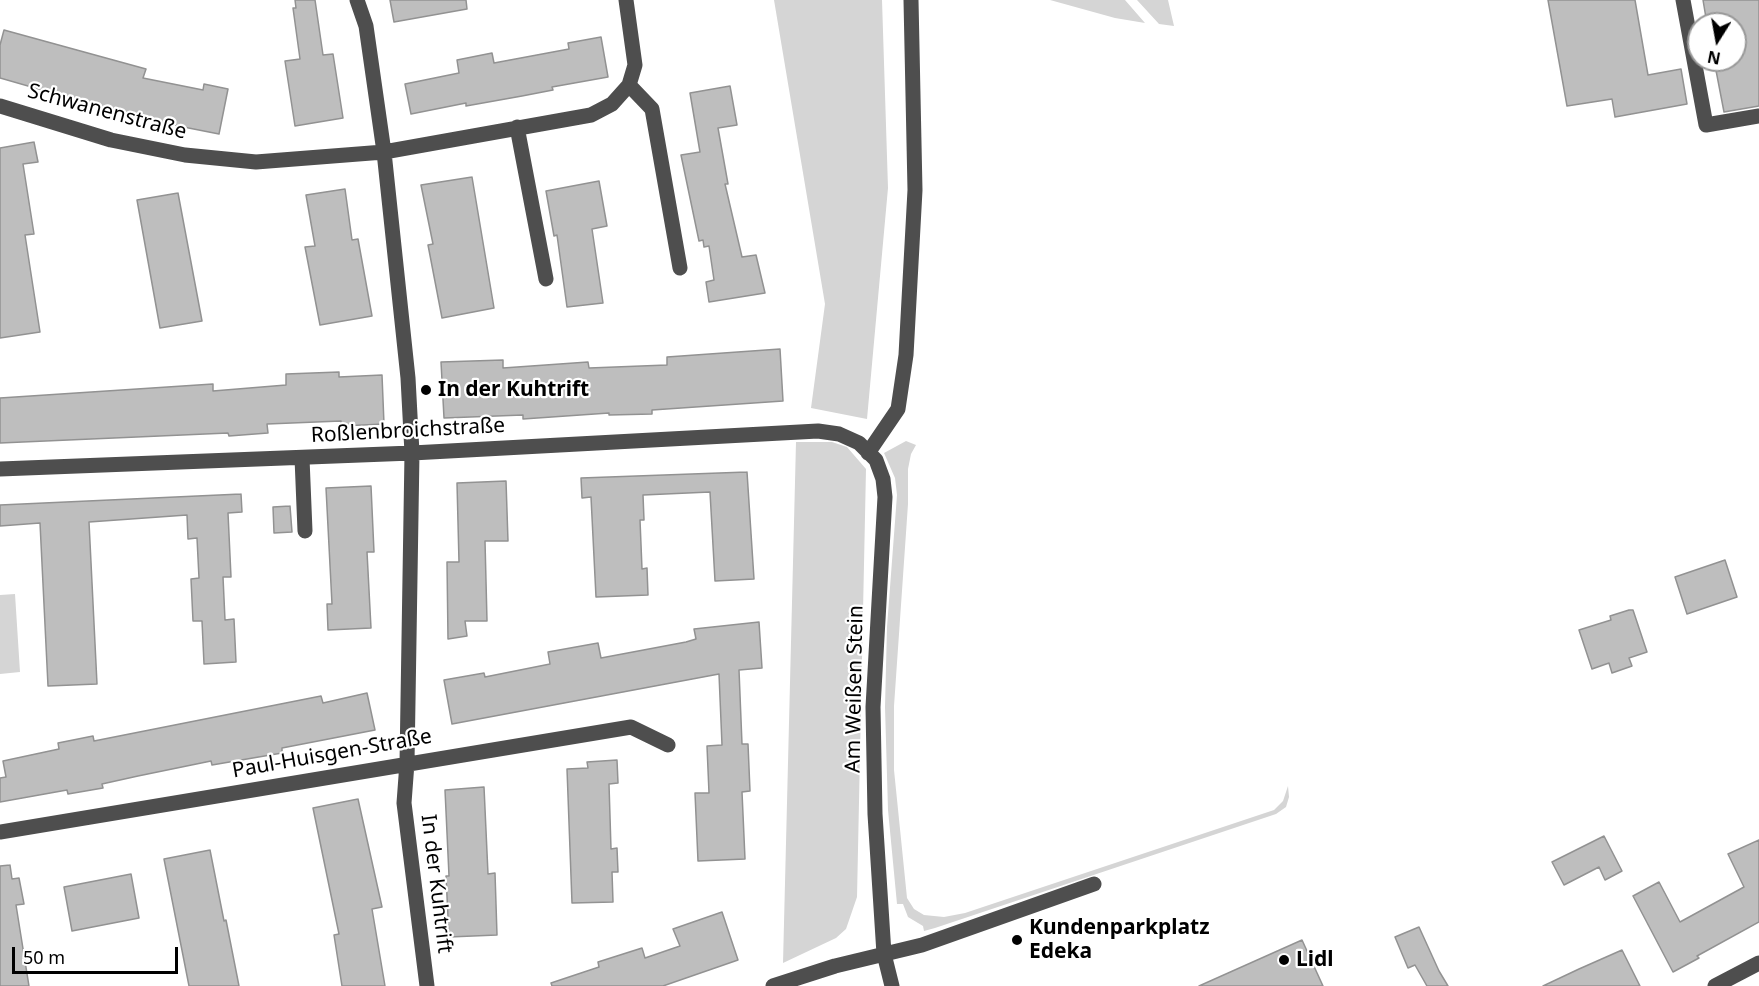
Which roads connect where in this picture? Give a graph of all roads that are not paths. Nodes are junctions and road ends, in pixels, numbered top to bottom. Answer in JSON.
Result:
{"nodes":[{"id":1,"x":357,"y":0,"type":"edge"},
{"id":2,"x":626,"y":0,"type":"edge"},
{"id":3,"x":911,"y":0,"type":"edge"},
{"id":4,"x":1683,"y":0,"type":"edge"},
{"id":5,"x":628,"y":85,"type":"junction"},
{"id":6,"x":0,"y":105,"type":"edge"},
{"id":7,"x":1759,"y":116,"type":"edge"},
{"id":8,"x":517,"y":127,"type":"junction"},
{"id":9,"x":384,"y":152,"type":"junction"},
{"id":10,"x":680,"y":268,"type":"dead end"},
{"id":11,"x":546,"y":279,"type":"dead end"},
{"id":12,"x":818,"y":431,"type":"joint"},
{"id":13,"x":412,"y":453,"type":"junction"},
{"id":14,"x":868,"y":453,"type":"junction"},
{"id":15,"x":302,"y":458,"type":"junction"},
{"id":16,"x":0,"y":469,"type":"edge"},
{"id":17,"x":305,"y":531,"type":"dead end"},
{"id":18,"x":668,"y":745,"type":"dead end"},
{"id":19,"x":407,"y":763,"type":"junction"},
{"id":20,"x":0,"y":832,"type":"edge"},
{"id":21,"x":1094,"y":884,"type":"dead end"},
{"id":22,"x":884,"y":954,"type":"junction"},
{"id":23,"x":1759,"y":963,"type":"edge"},
{"id":24,"x":427,"y":986,"type":"edge"},
{"id":25,"x":773,"y":986,"type":"edge"},
{"id":26,"x":892,"y":986,"type":"edge"},
{"id":27,"x":1715,"y":986,"type":"edge"}],
"edges":[{"from":1,"to":9,"type":"street","name":"In der Kuhtrift"},
{"from":2,"to":5,"type":"street"},
{"from":3,"to":14,"type":"street"},
{"from":4,"to":7,"type":"street"},
{"from":5,"to":8,"type":"street","name":"Schwanenstraße"},
{"from":5,"to":10,"type":"street"},
{"from":6,"to":9,"type":"street","name":"Schwanenstraße"},
{"from":8,"to":9,"type":"street","name":"Schwanenstraße"},
{"from":8,"to":11,"type":"street"},
{"from":9,"to":13,"type":"street","name":"In der Kuhtrift"},
{"from":12,"to":13,"type":"street","name":"Roßlenbroichstraße"},
{"from":12,"to":14,"type":"street","name":"Am Weißen Stein"},
{"from":13,"to":15,"type":"street","name":"Roßlenbroichstraße"},
{"from":13,"to":19,"type":"street","name":"In der Kuhtrift"},
{"from":14,"to":22,"type":"street","name":"Am Weißen Stein"},
{"from":15,"to":16,"type":"street","name":"Roßlenbroichstraße"},
{"from":15,"to":17,"type":"street"},
{"from":18,"to":19,"type":"street","name":"Paul-Huisgen-Straße"},
{"from":19,"to":20,"type":"street","name":"Paul-Huisgen-Straße"},
{"from":19,"to":24,"type":"street","name":"In der Kuhtrift"},
{"from":21,"to":22,"type":"street"},
{"from":22,"to":25,"type":"street"},
{"from":22,"to":26,"type":"street","name":"Am Weißen Stein"},
{"from":23,"to":27,"type":"street"}]}
